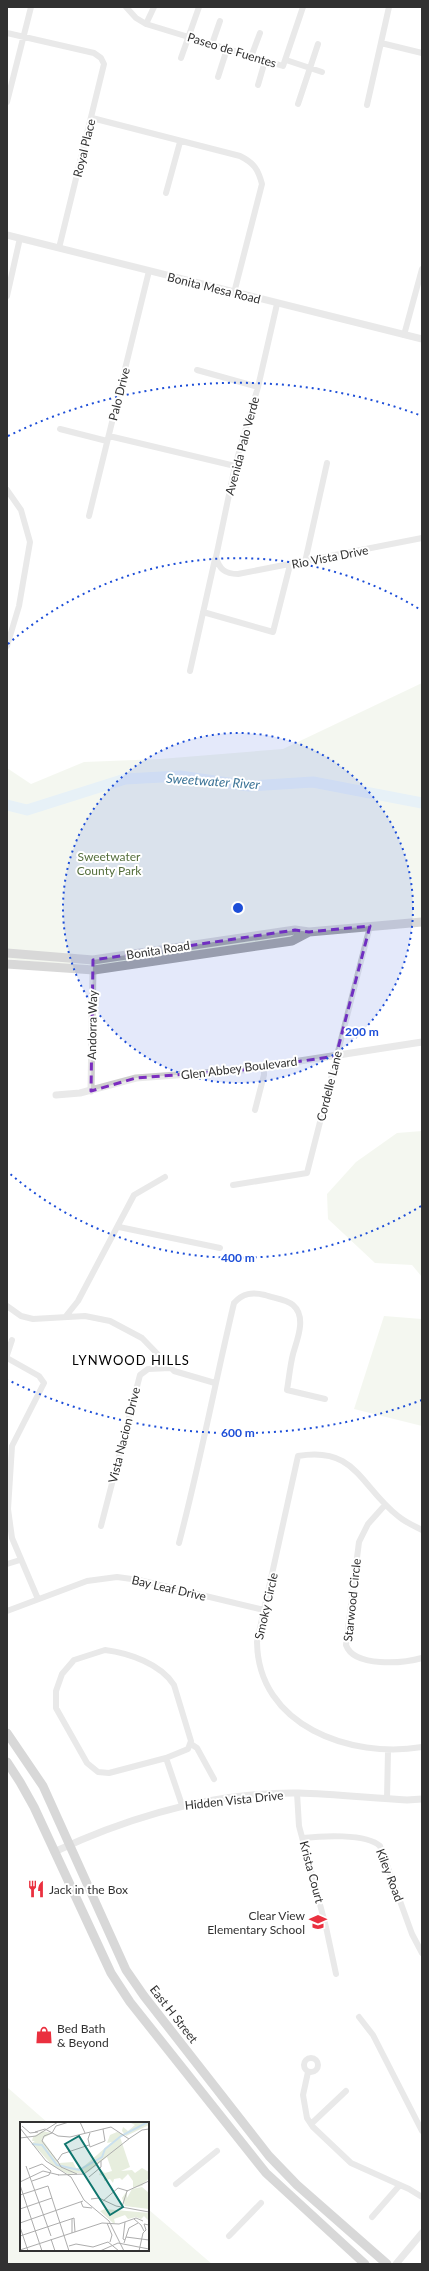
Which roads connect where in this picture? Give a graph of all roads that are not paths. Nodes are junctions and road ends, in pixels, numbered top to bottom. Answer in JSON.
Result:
{"nodes":[{"id":1,"x":31,"y":7,"type":"edge"},
{"id":2,"x":126,"y":7,"type":"edge"},
{"id":3,"x":154,"y":7,"type":"edge"},
{"id":4,"x":199,"y":7,"type":"edge"},
{"id":5,"x":303,"y":7,"type":"edge"},
{"id":6,"x":389,"y":7,"type":"edge"},
{"id":7,"x":220,"y":21,"type":"dead end"},
{"id":8,"x":146,"y":24,"type":"junction"},
{"id":9,"x":7,"y":33,"type":"edge"},
{"id":10,"x":260,"y":33,"type":"dead end"},
{"id":11,"x":190,"y":36,"type":"junction"},
{"id":12,"x":24,"y":37,"type":"junction"},
{"id":13,"x":381,"y":43,"type":"junction"},
{"id":14,"x":212,"y":44,"type":"junction"},
{"id":15,"x":318,"y":44,"type":"dead end"},
{"id":16,"x":227,"y":50,"type":"junction"},
{"id":17,"x":422,"y":53,"type":"edge"},
{"id":18,"x":251,"y":57,"type":"junction"},
{"id":19,"x":181,"y":58,"type":"dead end"},
{"id":20,"x":286,"y":60,"type":"junction"},
{"id":21,"x":265,"y":61,"type":"junction"},
{"id":22,"x":310,"y":68,"type":"junction"},
{"id":23,"x":322,"y":72,"type":"dead end"},
{"id":24,"x":218,"y":77,"type":"dead end"},
{"id":25,"x":258,"y":85,"type":"dead end"},
{"id":26,"x":7,"y":102,"type":"edge"},
{"id":27,"x":298,"y":104,"type":"dead end"},
{"id":28,"x":367,"y":105,"type":"dead end"},
{"id":29,"x":92,"y":118,"type":"junction"},
{"id":30,"x":180,"y":142,"type":"junction"},
{"id":31,"x":166,"y":193,"type":"dead end"},
{"id":32,"x":7,"y":235,"type":"edge"},
{"id":33,"x":20,"y":238,"type":"junction"},
{"id":34,"x":59,"y":248,"type":"junction"},
{"id":35,"x":422,"y":270,"type":"edge"},
{"id":36,"x":149,"y":271,"type":"junction"},
{"id":37,"x":234,"y":293,"type":"junction"},
{"id":38,"x":7,"y":296,"type":"edge"},
{"id":39,"x":277,"y":304,"type":"junction"},
{"id":40,"x":404,"y":335,"type":"junction"},
{"id":41,"x":422,"y":339,"type":"edge"},
{"id":42,"x":197,"y":370,"type":"dead end"},
{"id":43,"x":258,"y":387,"type":"junction"},
{"id":44,"x":60,"y":429,"type":"dead end"},
{"id":45,"x":108,"y":438,"type":"junction"},
{"id":46,"x":327,"y":463,"type":"dead end"},
{"id":47,"x":236,"y":466,"type":"junction"},
{"id":48,"x":7,"y":490,"type":"edge"},
{"id":49,"x":89,"y":516,"type":"dead end"},
{"id":50,"x":422,"y":538,"type":"edge"},
{"id":51,"x":216,"y":557,"type":"junction"},
{"id":52,"x":305,"y":562,"type":"junction"},
{"id":53,"x":290,"y":565,"type":"junction"},
{"id":54,"x":203,"y":612,"type":"junction"},
{"id":55,"x":7,"y":646,"type":"edge"},
{"id":56,"x":190,"y":671,"type":"dead end"},
{"id":57,"x":422,"y":922,"type":"edge"},
{"id":58,"x":370,"y":926,"type":"junction"},
{"id":59,"x":309,"y":932,"type":"junction"},
{"id":60,"x":7,"y":953,"type":"edge"},
{"id":61,"x":93,"y":960,"type":"junction"},
{"id":62,"x":7,"y":964,"type":"edge"},
{"id":63,"x":94,"y":970,"type":"junction"},
{"id":64,"x":422,"y":1042,"type":"edge"},
{"id":65,"x":336,"y":1056,"type":"junction"},
{"id":66,"x":264,"y":1066,"type":"junction"},
{"id":67,"x":91,"y":1091,"type":"junction"},
{"id":68,"x":56,"y":1095,"type":"dead end"},
{"id":69,"x":254,"y":1110,"type":"dead end"},
{"id":70,"x":165,"y":1177,"type":"dead end"},
{"id":71,"x":233,"y":1185,"type":"dead end"},
{"id":72,"x":119,"y":1227,"type":"junction"},
{"id":73,"x":220,"y":1248,"type":"dead end"},
{"id":74,"x":7,"y":1306,"type":"edge"},
{"id":75,"x":66,"y":1316,"type":"junction"},
{"id":76,"x":12,"y":1340,"type":"dead end"},
{"id":77,"x":7,"y":1355,"type":"edge"},
{"id":78,"x":7,"y":1358,"type":"edge"},
{"id":79,"x":170,"y":1368,"type":"junction"},
{"id":80,"x":215,"y":1383,"type":"junction"},
{"id":81,"x":325,"y":1400,"type":"dead end"},
{"id":82,"x":385,"y":1505,"type":"junction"},
{"id":83,"x":101,"y":1526,"type":"dead end"},
{"id":84,"x":422,"y":1530,"type":"edge"},
{"id":85,"x":179,"y":1543,"type":"dead end"},
{"id":86,"x":20,"y":1560,"type":"junction"},
{"id":87,"x":7,"y":1564,"type":"edge"},
{"id":88,"x":38,"y":1599,"type":"junction"},
{"id":89,"x":264,"y":1610,"type":"junction"},
{"id":90,"x":7,"y":1611,"type":"edge"},
{"id":91,"x":422,"y":1658,"type":"edge"},
{"id":92,"x":7,"y":1733,"type":"edge"},
{"id":93,"x":191,"y":1744,"type":"junction"},
{"id":94,"x":422,"y":1747,"type":"edge"},
{"id":95,"x":388,"y":1751,"type":"junction"},
{"id":96,"x":166,"y":1758,"type":"junction"},
{"id":97,"x":7,"y":1762,"type":"edge"},
{"id":98,"x":214,"y":1779,"type":"dead end"},
{"id":99,"x":297,"y":1793,"type":"junction"},
{"id":100,"x":387,"y":1799,"type":"junction"},
{"id":101,"x":422,"y":1799,"type":"edge"},
{"id":102,"x":182,"y":1805,"type":"junction"},
{"id":103,"x":303,"y":1838,"type":"junction"},
{"id":104,"x":70,"y":1845,"type":"junction"},
{"id":105,"x":54,"y":1852,"type":"junction"},
{"id":106,"x":422,"y":1953,"type":"edge"},
{"id":107,"x":336,"y":1974,"type":"dead end"},
{"id":108,"x":359,"y":2017,"type":"dead end"},
{"id":109,"x":308,"y":2072,"type":"dead end"},
{"id":110,"x":346,"y":2091,"type":"dead end"},
{"id":111,"x":311,"y":2124,"type":"junction"},
{"id":112,"x":422,"y":2131,"type":"edge"},
{"id":113,"x":217,"y":2151,"type":"dead end"},
{"id":114,"x":176,"y":2184,"type":"dead end"},
{"id":115,"x":398,"y":2186,"type":"junction"},
{"id":116,"x":422,"y":2199,"type":"edge"},
{"id":117,"x":262,"y":2203,"type":"dead end"},
{"id":118,"x":372,"y":2217,"type":"dead end"},
{"id":119,"x":422,"y":2233,"type":"edge"},
{"id":120,"x":229,"y":2236,"type":"dead end"},
{"id":121,"x":365,"y":2264,"type":"edge"},
{"id":122,"x":387,"y":2264,"type":"edge"},
{"id":123,"x":396,"y":2264,"type":"edge"}],
"edges":[{"from":1,"to":12,"type":"street"},
{"from":2,"to":8,"type":"street","name":"Paseo de Fuentes"},
{"from":3,"to":8,"type":"street"},
{"from":4,"to":11,"type":"street"},
{"from":5,"to":20,"type":"street","name":"Paseo de Fuentes"},
{"from":6,"to":13,"type":"street"},
{"from":7,"to":14,"type":"street"},
{"from":8,"to":11,"type":"street","name":"Paseo de Fuentes"},
{"from":9,"to":12,"type":"street"},
{"from":10,"to":18,"type":"street"},
{"from":11,"to":14,"type":"street","name":"Paseo de Fuentes"},
{"from":11,"to":19,"type":"street"},
{"from":12,"to":26,"type":"street"},
{"from":12,"to":29,"type":"street","name":"Royal Place"},
{"from":13,"to":17,"type":"street"},
{"from":13,"to":28,"type":"street"},
{"from":14,"to":16,"type":"street","name":"Paseo de Fuentes"},
{"from":15,"to":22,"type":"street"},
{"from":16,"to":18,"type":"street","name":"Paseo de Fuentes"},
{"from":16,"to":24,"type":"street"},
{"from":18,"to":21,"type":"street","name":"Paseo de Fuentes"},
{"from":20,"to":21,"type":"street","name":"Paseo de Fuentes"},
{"from":20,"to":22,"type":"street"},
{"from":21,"to":25,"type":"street"},
{"from":22,"to":23,"type":"street"},
{"from":22,"to":27,"type":"street"},
{"from":29,"to":30,"type":"street"},
{"from":29,"to":34,"type":"street","name":"Royal Place"},
{"from":30,"to":31,"type":"street"},
{"from":30,"to":37,"type":"street"},
{"from":32,"to":33,"type":"street","name":"Bonita Mesa Road"},
{"from":33,"to":34,"type":"street","name":"Bonita Mesa Road"},
{"from":33,"to":38,"type":"street"},
{"from":34,"to":36,"type":"street","name":"Bonita Mesa Road"},
{"from":35,"to":40,"type":"street"},
{"from":36,"to":37,"type":"street","name":"Bonita Mesa Road"},
{"from":36,"to":45,"type":"street","name":"Palo Drive"},
{"from":37,"to":39,"type":"street","name":"Bonita Mesa Road"},
{"from":39,"to":40,"type":"street","name":"Bonita Mesa Road"},
{"from":39,"to":43,"type":"street","name":"Avenida Palo Verde"},
{"from":40,"to":41,"type":"street","name":"Bonita Mesa Road"},
{"from":42,"to":43,"type":"street"},
{"from":43,"to":47,"type":"street","name":"Avenida Palo Verde"},
{"from":44,"to":45,"type":"street"},
{"from":45,"to":47,"type":"street"},
{"from":45,"to":49,"type":"street","name":"Palo Drive"},
{"from":46,"to":52,"type":"street"},
{"from":47,"to":51,"type":"street","name":"Avenida Palo Verde"},
{"from":48,"to":55,"type":"street"},
{"from":50,"to":52,"type":"street","name":"Rio Vista Drive"},
{"from":51,"to":53,"type":"street","name":"Rio Vista Drive"},
{"from":51,"to":54,"type":"street","name":"Avenida Palo Verde"},
{"from":52,"to":53,"type":"street","name":"Rio Vista Drive"},
{"from":53,"to":54,"type":"street"},
{"from":54,"to":56,"type":"street","name":"Avenida Palo Verde"},
{"from":57,"to":58,"type":"main road","name":"Bonita Road"},
{"from":58,"to":59,"type":"main road","name":"Bonita Road"},
{"from":58,"to":65,"type":"street","name":"Cordelle Lane"},
{"from":59,"to":61,"type":"main road","name":"Bonita Road"},
{"from":59,"to":63,"type":"main road","name":"Bonita Road"},
{"from":60,"to":61,"type":"main road","name":"Bonita Road"},
{"from":61,"to":63,"type":"street","name":"Andorra Way"},
{"from":62,"to":63,"type":"main road","name":"Bonita Road"},
{"from":63,"to":67,"type":"street","name":"Andorra Way"},
{"from":64,"to":65,"type":"street","name":"Glen Abbey Boulevard"},
{"from":65,"to":66,"type":"street","name":"Glen Abbey Boulevard"},
{"from":65,"to":71,"type":"street","name":"Cordelle Lane"},
{"from":66,"to":67,"type":"street","name":"Glen Abbey Boulevard"},
{"from":66,"to":69,"type":"street"},
{"from":67,"to":68,"type":"street","name":"Glen Abbey Boulevard"},
{"from":70,"to":72,"type":"street"},
{"from":72,"to":73,"type":"street"},
{"from":72,"to":75,"type":"street"},
{"from":74,"to":75,"type":"street"},
{"from":75,"to":79,"type":"street"},
{"from":76,"to":77,"type":"street"},
{"from":78,"to":86,"type":"street"},
{"from":79,"to":80,"type":"street"},
{"from":79,"to":83,"type":"street","name":"Vista Nacion Drive"},
{"from":80,"to":81,"type":"street"},
{"from":80,"to":85,"type":"street"},
{"from":82,"to":84,"type":"street"},
{"from":82,"to":89,"type":"street","name":"Smoky Circle"},
{"from":82,"to":91,"type":"street","name":"Starwood Circle"},
{"from":86,"to":87,"type":"street"},
{"from":86,"to":88,"type":"street"},
{"from":88,"to":89,"type":"street","name":"Bay Leaf Drive"},
{"from":88,"to":90,"type":"street","name":"Bay Leaf Drive"},
{"from":89,"to":95,"type":"street","name":"Smoky Circle"},
{"from":92,"to":104,"type":"main road","name":"East H Street"},
{"from":93,"to":96,"type":"street"},
{"from":93,"to":96,"type":"street"},
{"from":93,"to":98,"type":"street"},
{"from":94,"to":95,"type":"street","name":"Smoky Circle"},
{"from":95,"to":100,"type":"street"},
{"from":96,"to":102,"type":"street"},
{"from":97,"to":105,"type":"main road"},
{"from":99,"to":100,"type":"street","name":"Hidden Vista Drive"},
{"from":99,"to":102,"type":"street","name":"Hidden Vista Drive"},
{"from":99,"to":103,"type":"street","name":"Krista Court"},
{"from":100,"to":101,"type":"street","name":"Hidden Vista Drive"},
{"from":102,"to":104,"type":"street","name":"Hidden Vista Drive"},
{"from":103,"to":106,"type":"street","name":"Kiley Road"},
{"from":103,"to":107,"type":"street","name":"Krista Court"},
{"from":104,"to":105,"type":"street","name":"Hidden Vista Drive"},
{"from":104,"to":122,"type":"main road","name":"East H Street"},
{"from":105,"to":121,"type":"main road"},
{"from":108,"to":112,"type":"street"},
{"from":109,"to":111,"type":"street"},
{"from":110,"to":111,"type":"street"},
{"from":111,"to":115,"type":"street"},
{"from":113,"to":114,"type":"street"},
{"from":115,"to":116,"type":"street"},
{"from":115,"to":118,"type":"street"},
{"from":117,"to":120,"type":"street"},
{"from":119,"to":123,"type":"street"}]}
